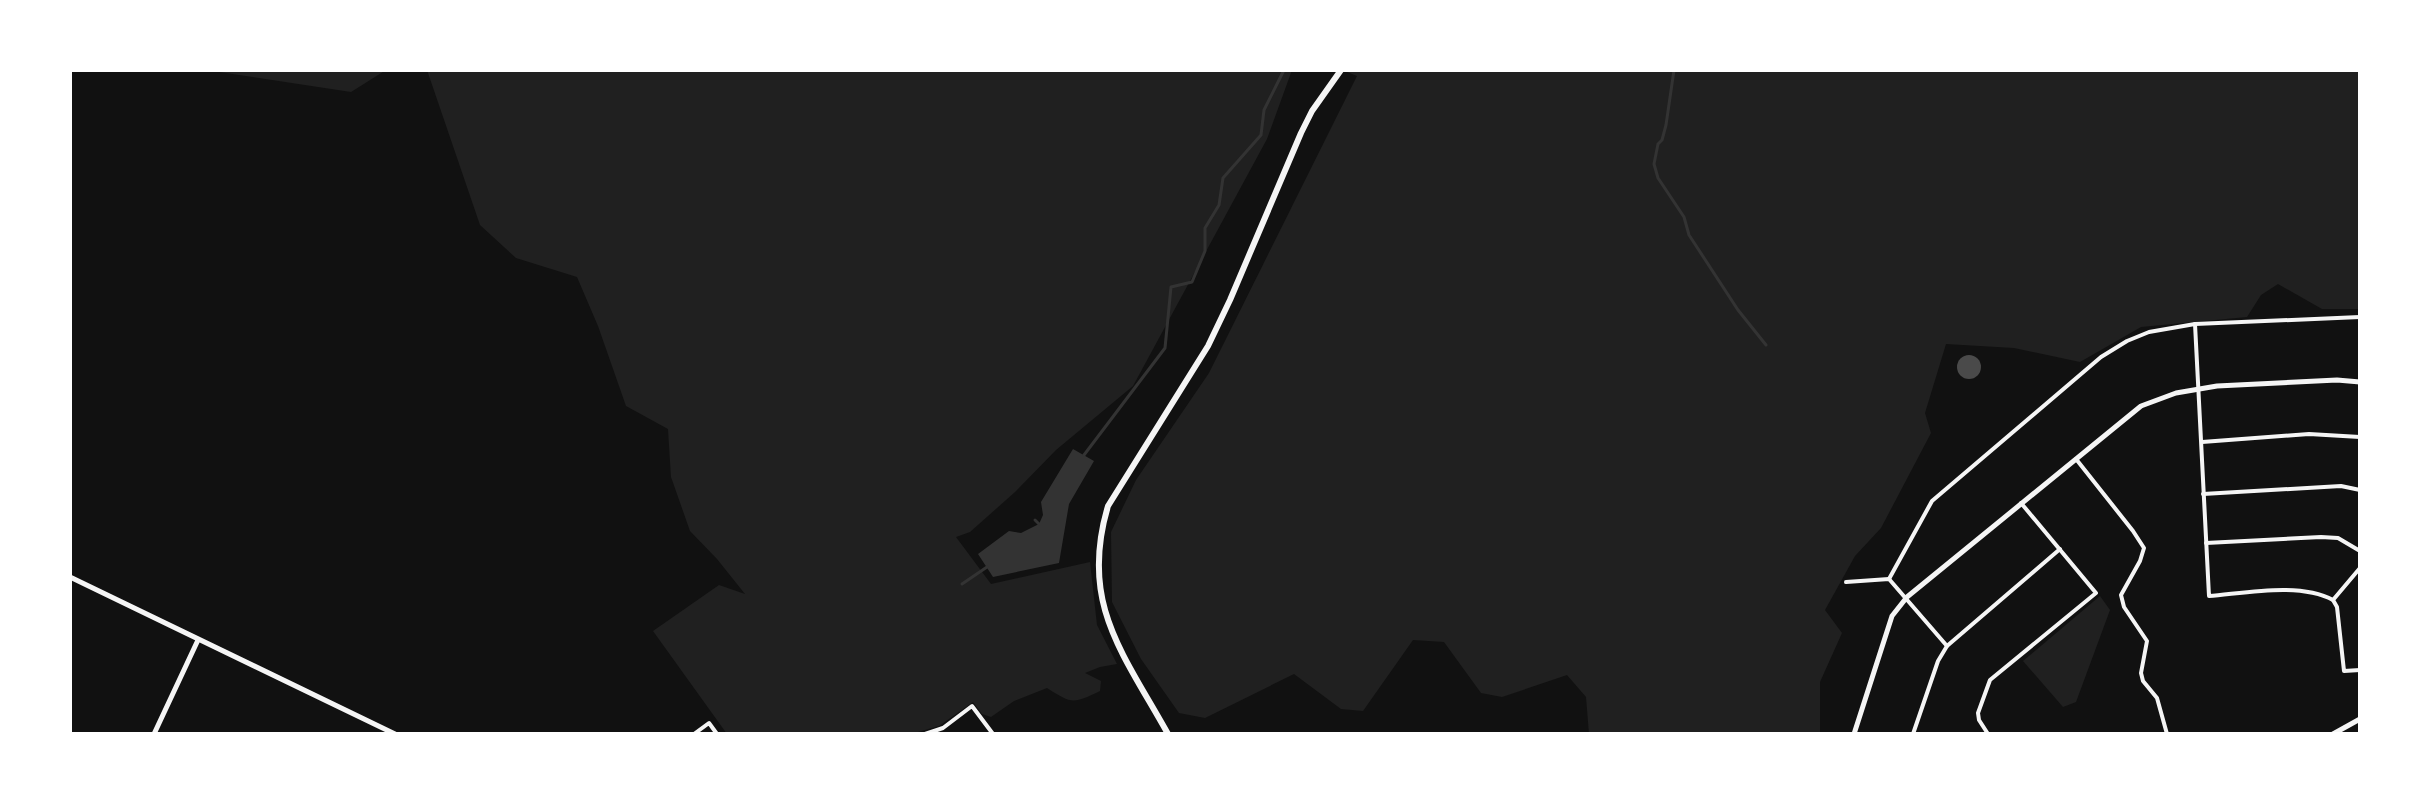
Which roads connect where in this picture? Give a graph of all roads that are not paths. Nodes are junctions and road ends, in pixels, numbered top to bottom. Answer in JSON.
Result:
{"nodes":[{"id":1,"x":1341,"y":70,"type":"edge"},
{"id":2,"x":2360,"y":317,"type":"edge"},
{"id":3,"x":2195,"y":324,"type":"junction"},
{"id":4,"x":2360,"y":382,"type":"edge"},
{"id":5,"x":2198,"y":389,"type":"junction"},
{"id":6,"x":2360,"y":437,"type":"edge"},
{"id":7,"x":2202,"y":442,"type":"junction"},
{"id":8,"x":2076,"y":459,"type":"junction"},
{"id":9,"x":2360,"y":490,"type":"edge"},
{"id":10,"x":2203,"y":494,"type":"junction"},
{"id":11,"x":2021,"y":503,"type":"junction"},
{"id":12,"x":2206,"y":543,"type":"junction"},
{"id":13,"x":2060,"y":549,"type":"junction"},
{"id":14,"x":2360,"y":551,"type":"edge"},
{"id":15,"x":2360,"y":568,"type":"edge"},
{"id":16,"x":70,"y":577,"type":"edge"},
{"id":17,"x":1889,"y":579,"type":"junction"},
{"id":18,"x":1846,"y":582,"type":"dead end"},
{"id":19,"x":1907,"y":597,"type":"junction"},
{"id":20,"x":2333,"y":600,"type":"junction"},
{"id":21,"x":198,"y":640,"type":"junction"},
{"id":22,"x":1947,"y":646,"type":"junction"},
{"id":23,"x":2360,"y":670,"type":"edge"},
{"id":24,"x":2360,"y":719,"type":"edge"},
{"id":25,"x":154,"y":734,"type":"edge"},
{"id":26,"x":395,"y":734,"type":"edge"},
{"id":27,"x":694,"y":734,"type":"edge"},
{"id":28,"x":717,"y":734,"type":"edge"},
{"id":29,"x":925,"y":734,"type":"edge"},
{"id":30,"x":993,"y":734,"type":"edge"},
{"id":31,"x":1168,"y":734,"type":"edge"},
{"id":32,"x":1854,"y":734,"type":"edge"},
{"id":33,"x":1913,"y":734,"type":"edge"},
{"id":34,"x":1988,"y":734,"type":"edge"},
{"id":35,"x":2167,"y":734,"type":"edge"},
{"id":36,"x":2333,"y":734,"type":"edge"}],
"edges":[{"from":1,"to":31,"type":"main road"},
{"from":2,"to":3,"type":"street"},
{"from":3,"to":5,"type":"street"},
{"from":3,"to":17,"type":"street"},
{"from":4,"to":5,"type":"street"},
{"from":5,"to":7,"type":"street"},
{"from":5,"to":8,"type":"street"},
{"from":6,"to":7,"type":"street"},
{"from":7,"to":10,"type":"street"},
{"from":8,"to":11,"type":"street"},
{"from":8,"to":35,"type":"street"},
{"from":9,"to":10,"type":"street"},
{"from":10,"to":12,"type":"street"},
{"from":11,"to":13,"type":"street"},
{"from":11,"to":19,"type":"street"},
{"from":12,"to":14,"type":"street"},
{"from":12,"to":20,"type":"street"},
{"from":13,"to":22,"type":"street"},
{"from":13,"to":34,"type":"street"},
{"from":15,"to":20,"type":"street"},
{"from":16,"to":21,"type":"street"},
{"from":17,"to":18,"type":"street"},
{"from":17,"to":19,"type":"street"},
{"from":19,"to":22,"type":"street"},
{"from":19,"to":32,"type":"street"},
{"from":20,"to":23,"type":"street"},
{"from":21,"to":25,"type":"street"},
{"from":21,"to":26,"type":"street"},
{"from":22,"to":33,"type":"street"},
{"from":24,"to":36,"type":"street"},
{"from":27,"to":28,"type":"street"},
{"from":29,"to":30,"type":"street"}]}
